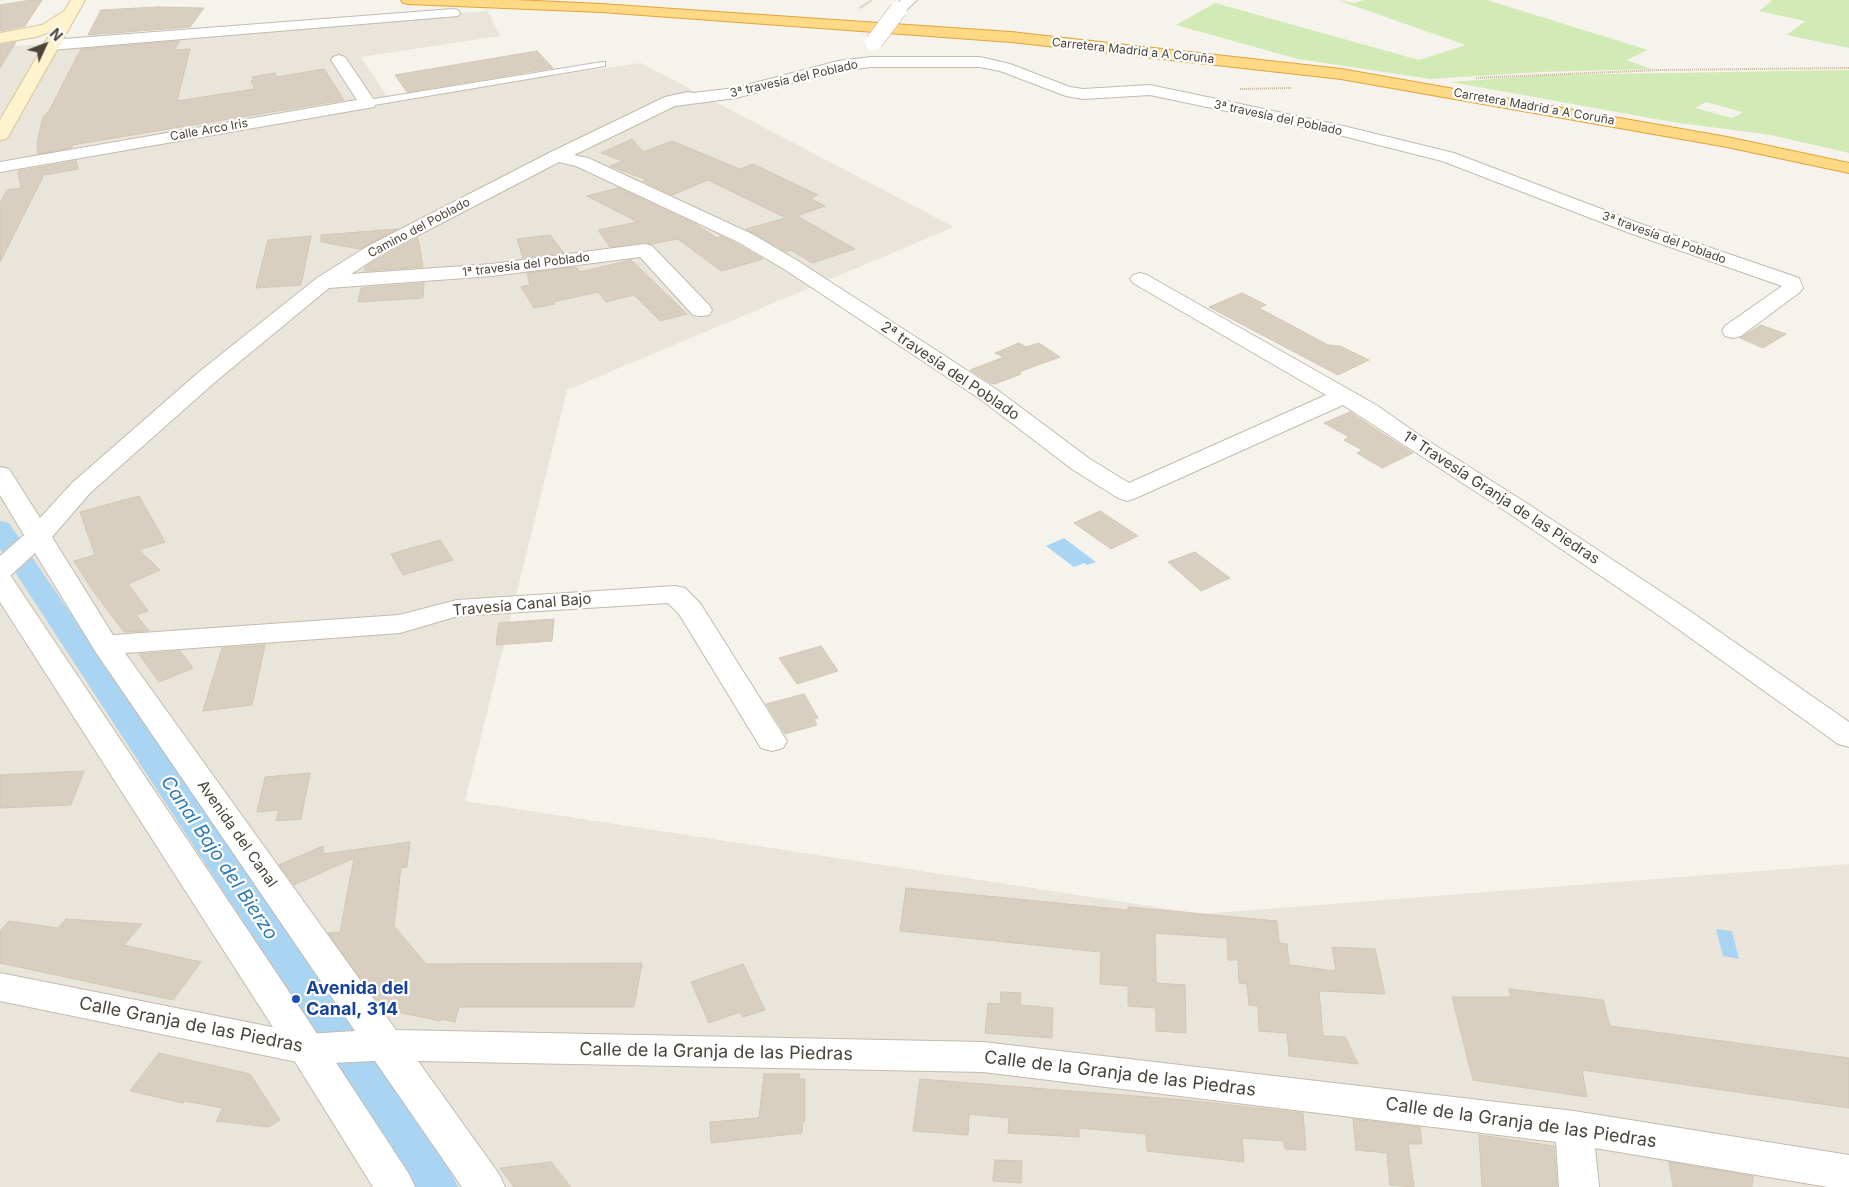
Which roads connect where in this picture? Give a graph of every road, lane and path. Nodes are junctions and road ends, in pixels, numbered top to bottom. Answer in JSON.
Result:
{"nodes":[{"id":1,"x":408,"y":0,"type":"edge"},
{"id":2,"x":506,"y":0,"type":"edge"},
{"id":3,"x":910,"y":0,"type":"edge"},
{"id":4,"x":74,"y":6,"type":"edge"},
{"id":5,"x":601,"y":8,"type":"junction"},
{"id":6,"x":452,"y":13,"type":"dead end"},
{"id":7,"x":0,"y":38,"type":"edge"},
{"id":8,"x":20,"y":40,"type":"junction"},
{"id":9,"x":0,"y":42,"type":"edge"},
{"id":10,"x":50,"y":46,"type":"junction"},
{"id":11,"x":339,"y":60,"type":"dead end"},
{"id":12,"x":602,"y":64,"type":"dead end"},
{"id":13,"x":1298,"y":88,"type":"dead end"},
{"id":14,"x":1233,"y":89,"type":"dead end"},
{"id":15,"x":671,"y":101,"type":"junction"},
{"id":16,"x":368,"y":103,"type":"junction"},
{"id":17,"x":0,"y":135,"type":"edge"},
{"id":18,"x":557,"y":156,"type":"junction"},
{"id":19,"x":0,"y":167,"type":"edge"},
{"id":20,"x":1849,"y":168,"type":"edge"},
{"id":21,"x":1140,"y":279,"type":"dead end"},
{"id":22,"x":324,"y":282,"type":"junction"},
{"id":23,"x":701,"y":310,"type":"dead end"},
{"id":24,"x":1733,"y":331,"type":"dead end"},
{"id":25,"x":1342,"y":396,"type":"junction"},
{"id":26,"x":0,"y":474,"type":"edge"},
{"id":27,"x":37,"y":537,"type":"junction"},
{"id":28,"x":0,"y":570,"type":"edge"},
{"id":29,"x":0,"y":580,"type":"edge"},
{"id":30,"x":105,"y":645,"type":"junction"},
{"id":31,"x":1849,"y":737,"type":"edge"},
{"id":32,"x":772,"y":741,"type":"dead end"},
{"id":33,"x":0,"y":987,"type":"edge"},
{"id":34,"x":384,"y":1045,"type":"junction"},
{"id":35,"x":307,"y":1049,"type":"junction"},
{"id":36,"x":1574,"y":1128,"type":"junction"},
{"id":37,"x":1849,"y":1173,"type":"edge"},
{"id":38,"x":395,"y":1187,"type":"edge"},
{"id":39,"x":484,"y":1187,"type":"edge"},
{"id":40,"x":1579,"y":1187,"type":"edge"}],
"edges":[{"from":1,"to":5,"type":"highway","name":"Carretera Madrid a A Coruña"},
{"from":2,"to":5,"type":"highway"},
{"from":3,"to":15,"type":"street","name":"Camino del Poblado","bridge":true},
{"from":4,"to":8,"type":"main road"},
{"from":4,"to":10,"type":"main road"},
{"from":5,"to":20,"type":"highway","name":"Carretera Madrid a A Coruña"},
{"from":6,"to":10,"type":"street"},
{"from":7,"to":8,"type":"main road"},
{"from":8,"to":9,"type":"main road"},
{"from":8,"to":10,"type":"main road"},
{"from":8,"to":10,"type":"main road"},
{"from":10,"to":17,"type":"main road"},
{"from":11,"to":16,"type":"street"},
{"from":12,"to":16,"type":"lane"},
{"from":13,"to":14,"type":"path"},
{"from":15,"to":18,"type":"street","name":"Camino del Poblado"},
{"from":15,"to":24,"type":"street","name":"3ª travesía del Poblado"},
{"from":16,"to":19,"type":"street","name":"Calle Arco Iris"},
{"from":18,"to":22,"type":"street","name":"Camino del Poblado"},
{"from":18,"to":25,"type":"street","name":"2ª travesía del Poblado"},
{"from":21,"to":25,"type":"street","name":"1ª Travesía Granja de las Piedras"},
{"from":22,"to":23,"type":"street","name":"1ª travesía del Poblado"},
{"from":22,"to":27,"type":"street","name":"Camino del Poblado"},
{"from":25,"to":31,"type":"street","name":"1ª Travesía Granja de las Piedras"},
{"from":26,"to":27,"type":"street","name":"Avenida del Canal"},
{"from":27,"to":28,"type":"street","name":"Camino del Poblado"},
{"from":27,"to":30,"type":"street","name":"Avenida del Canal"},
{"from":29,"to":35,"type":"street"},
{"from":30,"to":32,"type":"street","name":"Travesía Canal Bajo"},
{"from":30,"to":34,"type":"street","name":"Avenida del Canal"},
{"from":33,"to":35,"type":"street","name":"Calle Granja de las Piedras"},
{"from":34,"to":35,"type":"street","name":"Calle Granja de las Piedras"},
{"from":34,"to":36,"type":"street","name":"Calle de la Granja de las Piedras"},
{"from":34,"to":39,"type":"street","name":"Avenida del Canal"},
{"from":35,"to":38,"type":"street"},
{"from":36,"to":37,"type":"street","name":"Calle de la Granja de las Piedras"},
{"from":36,"to":40,"type":"street"}]}
